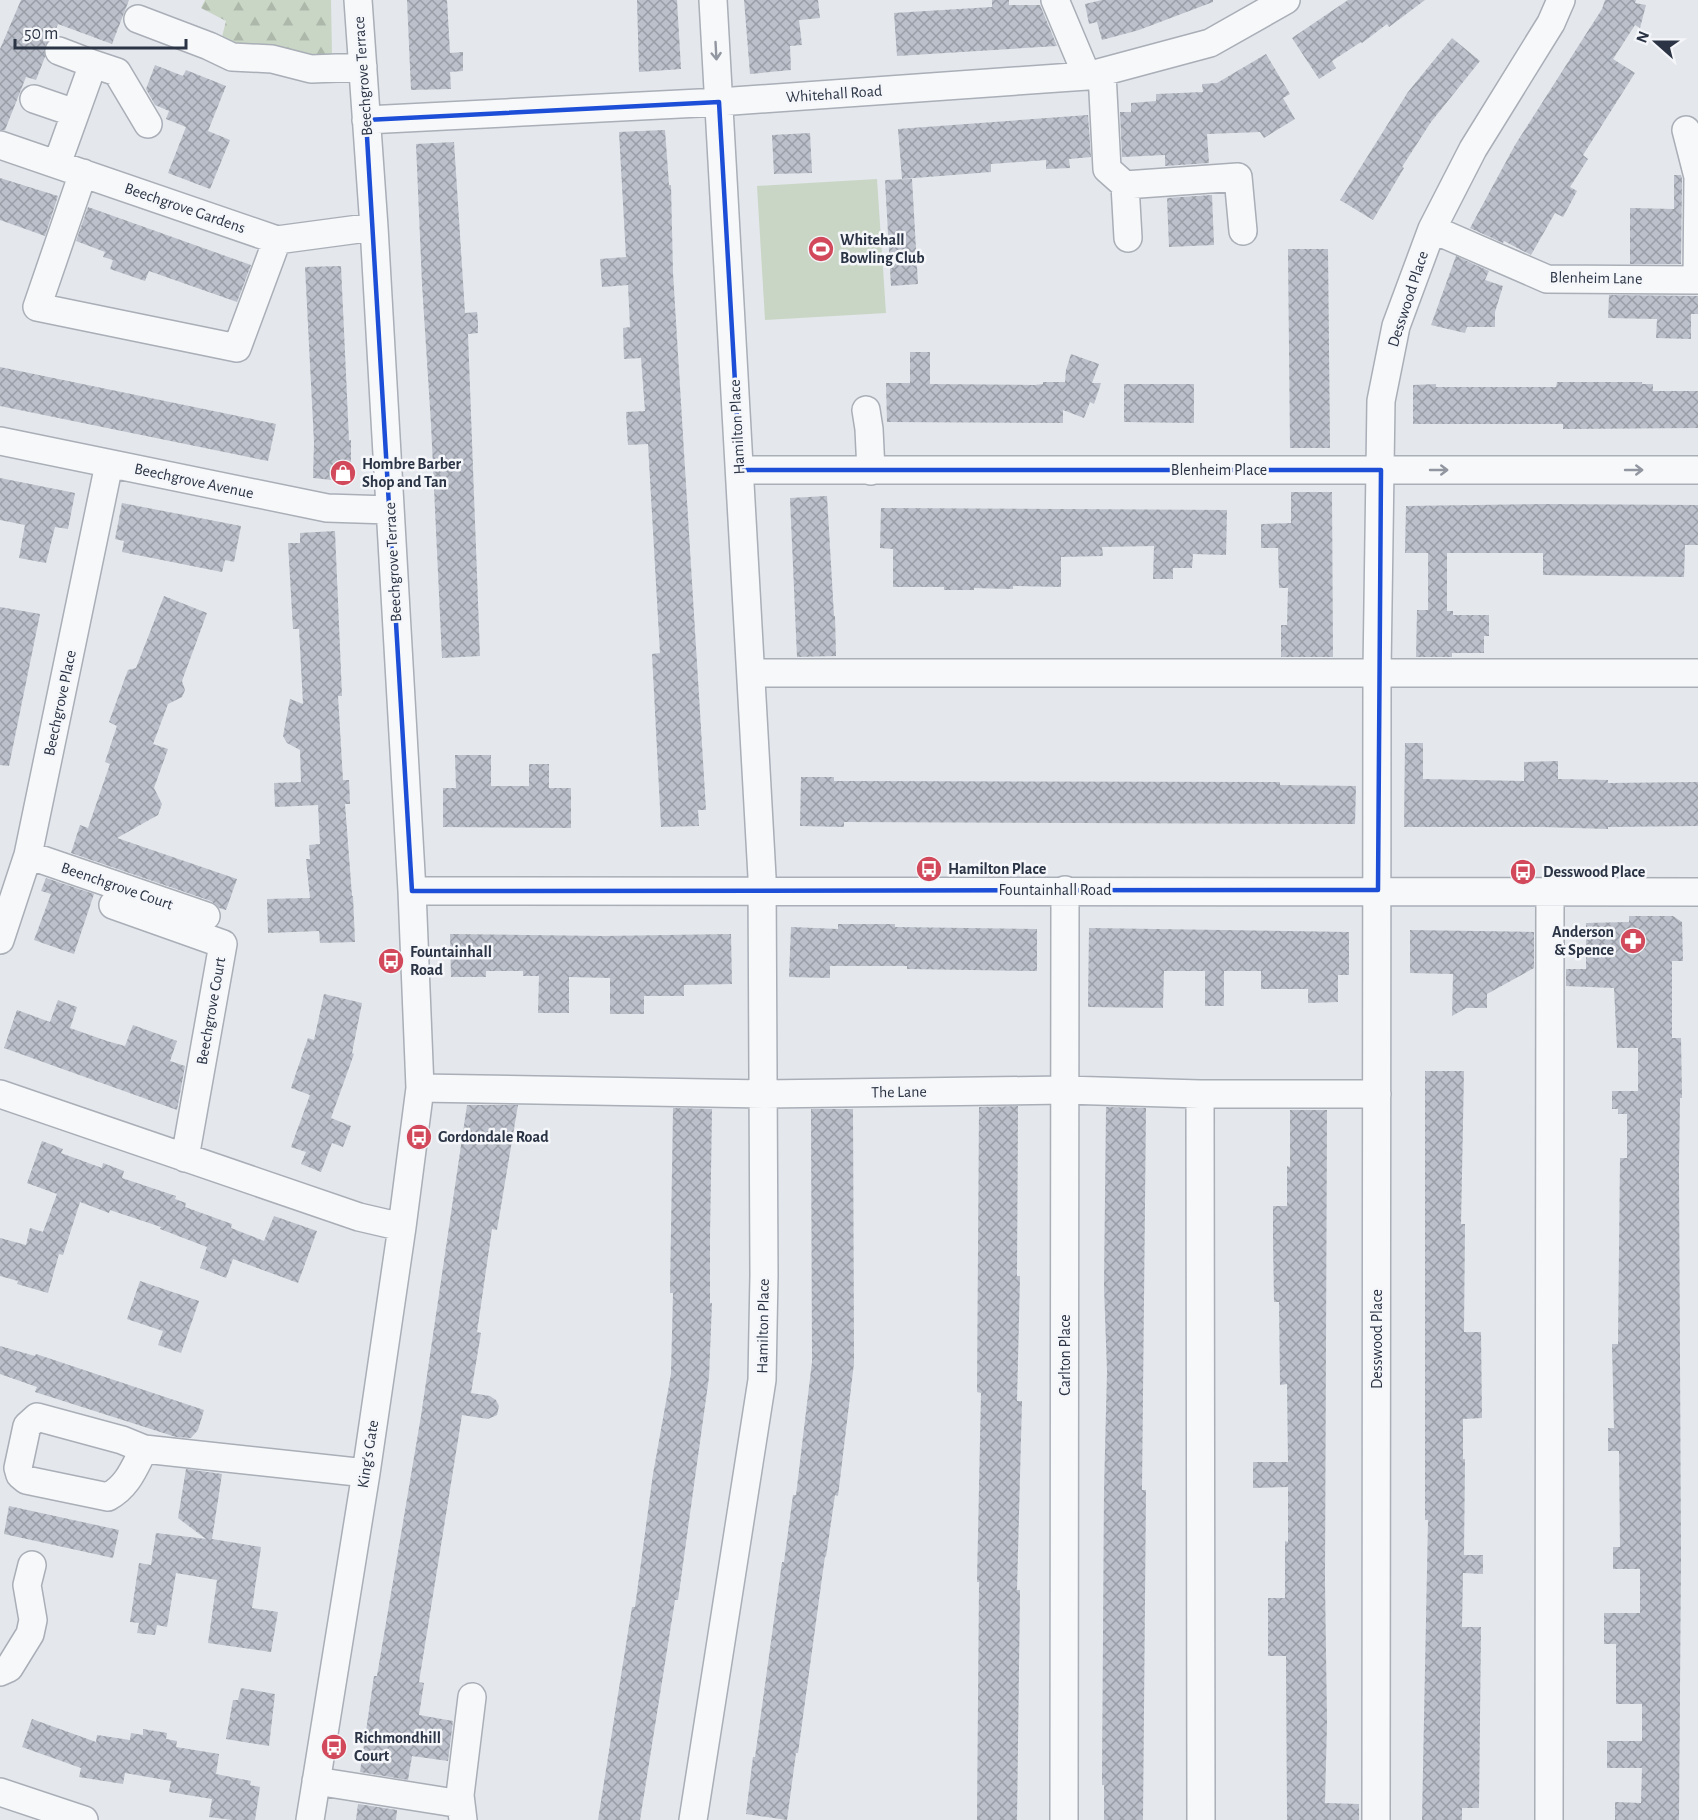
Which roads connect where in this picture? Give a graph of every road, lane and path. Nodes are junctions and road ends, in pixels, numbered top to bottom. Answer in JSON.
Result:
{"nodes":[{"id":1,"x":358,"y":0,"type":"edge"},
{"id":2,"x":714,"y":0,"type":"edge"},
{"id":3,"x":1286,"y":0,"type":"edge"},
{"id":4,"x":1561,"y":0,"type":"edge"},
{"id":5,"x":1061,"y":3,"type":"edge"},
{"id":6,"x":138,"y":19,"type":"dead end"},
{"id":7,"x":59,"y":51,"type":"dead end"},
{"id":8,"x":93,"y":64,"type":"junction"},
{"id":9,"x":363,"y":67,"type":"junction"},
{"id":10,"x":1094,"y":74,"type":"junction"},
{"id":11,"x":34,"y":99,"type":"dead end"},
{"id":12,"x":719,"y":102,"type":"junction"},
{"id":13,"x":75,"y":113,"type":"junction"},
{"id":14,"x":366,"y":120,"type":"junction"},
{"id":15,"x":148,"y":124,"type":"dead end"},
{"id":16,"x":1686,"y":130,"type":"dead end"},
{"id":17,"x":0,"y":145,"type":"edge"},
{"id":18,"x":57,"y":164,"type":"junction"},
{"id":19,"x":83,"y":173,"type":"junction"},
{"id":20,"x":1125,"y":185,"type":"junction"},
{"id":21,"x":374,"y":227,"type":"junction"},
{"id":22,"x":1431,"y":230,"type":"junction"},
{"id":23,"x":1243,"y":231,"type":"dead end"},
{"id":24,"x":1128,"y":238,"type":"dead end"},
{"id":25,"x":277,"y":240,"type":"junction"},
{"id":26,"x":1698,"y":280,"type":"edge"},
{"id":27,"x":866,"y":410,"type":"dead end"},
{"id":28,"x":0,"y":441,"type":"edge"},
{"id":29,"x":109,"y":464,"type":"junction"},
{"id":30,"x":740,"y":470,"type":"junction"},
{"id":31,"x":1381,"y":470,"type":"junction"},
{"id":32,"x":1698,"y":470,"type":"edge"},
{"id":33,"x":871,"y":471,"type":"junction"},
{"id":34,"x":389,"y":510,"type":"junction"},
{"id":35,"x":1377,"y":671,"type":"junction"},
{"id":36,"x":752,"y":673,"type":"junction"},
{"id":37,"x":1698,"y":673,"type":"edge"},
{"id":38,"x":28,"y":855,"type":"junction"},
{"id":39,"x":763,"y":890,"type":"junction"},
{"id":40,"x":1065,"y":890,"type":"junction"},
{"id":41,"x":1378,"y":890,"type":"junction"},
{"id":42,"x":412,"y":891,"type":"junction"},
{"id":43,"x":1550,"y":891,"type":"junction"},
{"id":44,"x":1698,"y":892,"type":"edge"},
{"id":45,"x":114,"y":905,"type":"dead end"},
{"id":46,"x":206,"y":916,"type":"dead end"},
{"id":47,"x":0,"y":940,"type":"edge"},
{"id":48,"x":420,"y":1088,"type":"junction"},
{"id":49,"x":1065,"y":1090,"type":"junction"},
{"id":50,"x":0,"y":1094,"type":"edge"},
{"id":51,"x":764,"y":1094,"type":"junction"},
{"id":52,"x":1200,"y":1094,"type":"junction"},
{"id":53,"x":1377,"y":1094,"type":"junction"},
{"id":54,"x":185,"y":1158,"type":"junction"},
{"id":55,"x":402,"y":1227,"type":"junction"},
{"id":56,"x":144,"y":1449,"type":"dead end"},
{"id":57,"x":366,"y":1473,"type":"junction"},
{"id":58,"x":32,"y":1566,"type":"dead end"},
{"id":59,"x":0,"y":1672,"type":"edge"},
{"id":60,"x":472,"y":1697,"type":"dead end"},
{"id":61,"x":316,"y":1780,"type":"junction"},
{"id":62,"x":0,"y":1792,"type":"edge"},
{"id":63,"x":462,"y":1812,"type":"edge"},
{"id":64,"x":84,"y":1820,"type":"edge"},
{"id":65,"x":310,"y":1820,"type":"edge"},
{"id":66,"x":693,"y":1820,"type":"edge"},
{"id":67,"x":1064,"y":1820,"type":"edge"},
{"id":68,"x":1201,"y":1820,"type":"edge"},
{"id":69,"x":1376,"y":1820,"type":"edge"},
{"id":70,"x":1549,"y":1820,"type":"edge"}],
"edges":[{"from":1,"to":9,"type":"street","name":"Beechgrove Terrace"},
{"from":2,"to":12,"type":"street","name":"Hamilton Place","one_way":true},
{"from":3,"to":10,"type":"street","name":"Whitehall Road"},
{"from":4,"to":22,"type":"street","name":"Desswood Place"},
{"from":5,"to":10,"type":"street"},
{"from":6,"to":9,"type":"street"},
{"from":7,"to":8,"type":"street"},
{"from":8,"to":13,"type":"street"},
{"from":8,"to":15,"type":"street"},
{"from":9,"to":14,"type":"street","name":"Beechgrove Terrace"},
{"from":10,"to":12,"type":"street","name":"Whitehall Road"},
{"from":10,"to":20,"type":"street"},
{"from":11,"to":13,"type":"street"},
{"from":12,"to":14,"type":"street","name":"Whitehall Road"},
{"from":12,"to":30,"type":"street","name":"Hamilton Place"},
{"from":13,"to":18,"type":"street"},
{"from":14,"to":21,"type":"street","name":"Beechgrove Terrace"},
{"from":16,"to":26,"type":"street"},
{"from":17,"to":18,"type":"street","name":"Beechgrove Gardens"},
{"from":18,"to":19,"type":"street","name":"Beechgrove Gardens"},
{"from":19,"to":25,"type":"street","name":"Beechgrove Gardens"},
{"from":19,"to":25,"type":"street"},
{"from":20,"to":23,"type":"street"},
{"from":20,"to":24,"type":"street"},
{"from":21,"to":25,"type":"street","name":"Beechgrove Gardens"},
{"from":21,"to":34,"type":"street","name":"Beechgrove Terrace"},
{"from":22,"to":26,"type":"street","name":"Blenheim Lane"},
{"from":22,"to":31,"type":"street","name":"Desswood Place"},
{"from":27,"to":33,"type":"street"},
{"from":28,"to":29,"type":"street","name":"Beechgrove Avenue"},
{"from":29,"to":34,"type":"street","name":"Beechgrove Avenue"},
{"from":29,"to":38,"type":"street","name":"Beechgrove Place"},
{"from":30,"to":33,"type":"street","name":"Blenheim Place"},
{"from":30,"to":36,"type":"street","name":"Hamilton Place"},
{"from":31,"to":32,"type":"street","name":"Blenheim Place","one_way":true},
{"from":31,"to":33,"type":"street","name":"Blenheim Place"},
{"from":31,"to":35,"type":"street","name":"Desswood Place"},
{"from":34,"to":42,"type":"street","name":"Beechgrove Terrace"},
{"from":35,"to":36,"type":"street"},
{"from":35,"to":37,"type":"street"},
{"from":35,"to":41,"type":"street","name":"Desswood Place"},
{"from":36,"to":39,"type":"street","name":"Hamilton Place"},
{"from":38,"to":46,"type":"street","name":"Beenchgrove Court"},
{"from":38,"to":47,"type":"street","name":"Beechgrove Place"},
{"from":39,"to":40,"type":"street","name":"Fountainhall Road"},
{"from":39,"to":42,"type":"street","name":"Fountainhall Road"},
{"from":39,"to":51,"type":"street","name":"Hamilton Place"},
{"from":40,"to":41,"type":"street","name":"Fountainhall Road"},
{"from":40,"to":49,"type":"street","name":"Carlton Place"},
{"from":41,"to":43,"type":"street","name":"Fountainhall Road"},
{"from":41,"to":53,"type":"street","name":"Desswood Place"},
{"from":42,"to":48,"type":"street","name":"Beechgrove Terrace"},
{"from":43,"to":44,"type":"street","name":"Fountainhall Road"},
{"from":43,"to":70,"type":"street"},
{"from":45,"to":54,"type":"street","name":"Beechgrove Court"},
{"from":48,"to":51,"type":"street","name":"The Lane"},
{"from":48,"to":55,"type":"street","name":"King's Gate"},
{"from":49,"to":51,"type":"street","name":"The Lane"},
{"from":49,"to":52,"type":"street","name":"The Lane"},
{"from":49,"to":67,"type":"street","name":"Carlton Place"},
{"from":50,"to":54,"type":"street"},
{"from":51,"to":66,"type":"street","name":"Hamilton Place"},
{"from":52,"to":53,"type":"street","name":"The Lane"},
{"from":52,"to":68,"type":"street"},
{"from":53,"to":69,"type":"street","name":"Desswood Place"},
{"from":54,"to":55,"type":"street"},
{"from":55,"to":57,"type":"street","name":"King's Gate"},
{"from":56,"to":57,"type":"street"},
{"from":57,"to":61,"type":"street","name":"King's Gate"},
{"from":58,"to":59,"type":"street"},
{"from":60,"to":63,"type":"street"},
{"from":61,"to":63,"type":"street"},
{"from":61,"to":65,"type":"street","name":"King's Gate"},
{"from":62,"to":64,"type":"street"}]}
